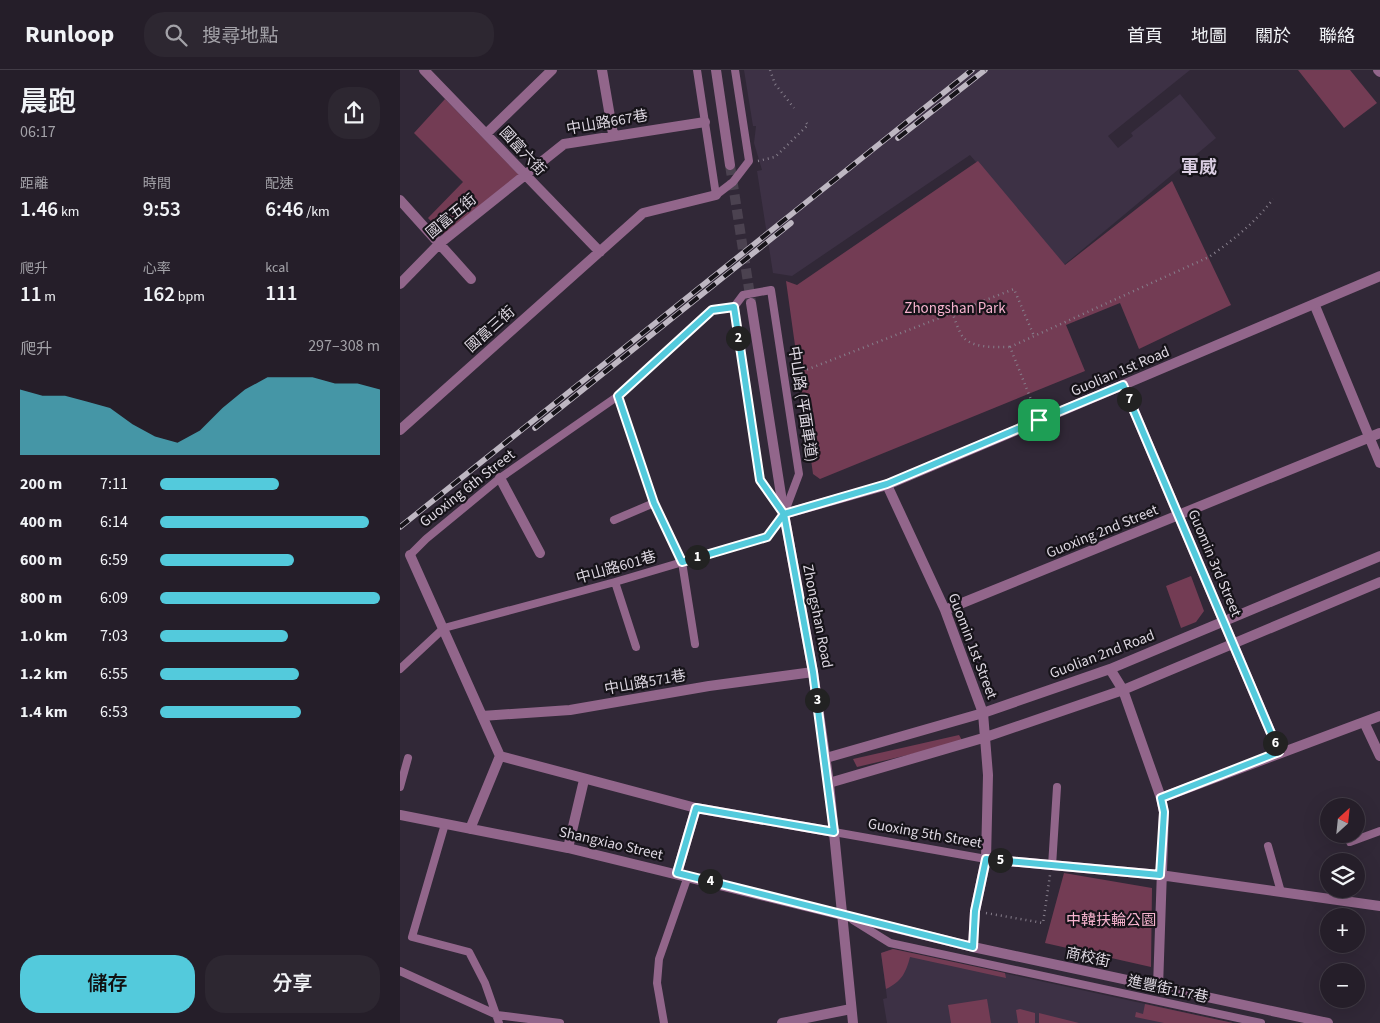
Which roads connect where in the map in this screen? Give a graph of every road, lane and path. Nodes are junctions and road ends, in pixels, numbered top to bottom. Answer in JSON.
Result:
{"nodes":[{"id":1,"x":424,"y":70,"type":"edge"},
{"id":2,"x":552,"y":70,"type":"edge"},
{"id":3,"x":602,"y":70,"type":"edge"},
{"id":4,"x":697,"y":70,"type":"edge"},
{"id":5,"x":716,"y":70,"type":"edge"},
{"id":6,"x":735,"y":70,"type":"edge"},
{"id":7,"x":770,"y":70,"type":"edge"},
{"id":8,"x":794,"y":108,"type":"dead end"},
{"id":9,"x":804,"y":120,"type":"dead end"},
{"id":10,"x":705,"y":122,"type":"junction"},
{"id":11,"x":486,"y":134,"type":"junction"},
{"id":12,"x":612,"y":134,"type":"junction"},
{"id":13,"x":748,"y":161,"type":"junction"},
{"id":14,"x":730,"y":165,"type":"tunnel mouth"},
{"id":15,"x":524,"y":176,"type":"junction"},
{"id":16,"x":716,"y":195,"type":"junction"},
{"id":17,"x":1273,"y":199,"type":"dead end"},
{"id":18,"x":400,"y":200,"type":"edge"},
{"id":19,"x":440,"y":243,"type":"junction"},
{"id":20,"x":600,"y":252,"type":"junction"},
{"id":21,"x":1380,"y":276,"type":"edge"},
{"id":22,"x":471,"y":279,"type":"dead end"},
{"id":23,"x":400,"y":284,"type":"edge"},
{"id":24,"x":751,"y":303,"type":"tunnel mouth"},
{"id":25,"x":1315,"y":306,"type":"junction"},
{"id":26,"x":734,"y":307,"type":"junction"},
{"id":27,"x":952,"y":312,"type":"junction"},
{"id":28,"x":1034,"y":336,"type":"junction"},
{"id":29,"x":1010,"y":347,"type":"junction"},
{"id":30,"x":786,"y":378,"type":"dead end"},
{"id":31,"x":1123,"y":385,"type":"junction"},
{"id":32,"x":618,"y":396,"type":"junction"},
{"id":33,"x":1039,"y":420,"type":"junction"},
{"id":34,"x":400,"y":430,"type":"edge"},
{"id":35,"x":1380,"y":433,"type":"edge"},
{"id":36,"x":1369,"y":438,"type":"junction"},
{"id":37,"x":1380,"y":463,"type":"edge"},
{"id":38,"x":500,"y":478,"type":"junction"},
{"id":39,"x":887,"y":484,"type":"junction"},
{"id":40,"x":654,"y":503,"type":"junction"},
{"id":41,"x":784,"y":514,"type":"junction"},
{"id":42,"x":1179,"y":517,"type":"junction"},
{"id":43,"x":614,"y":520,"type":"dead end"},
{"id":44,"x":540,"y":553,"type":"dead end"},
{"id":45,"x":410,"y":554,"type":"joint"},
{"id":46,"x":1380,"y":556,"type":"edge"},
{"id":47,"x":682,"y":562,"type":"junction"},
{"id":48,"x":615,"y":582,"type":"junction"},
{"id":49,"x":1380,"y":582,"type":"edge"},
{"id":50,"x":945,"y":610,"type":"junction"},
{"id":51,"x":1224,"y":622,"type":"junction"},
{"id":52,"x":444,"y":628,"type":"junction"},
{"id":53,"x":695,"y":644,"type":"dead end"},
{"id":54,"x":1233,"y":644,"type":"junction"},
{"id":55,"x":636,"y":647,"type":"dead end"},
{"id":56,"x":400,"y":669,"type":"edge"},
{"id":57,"x":1110,"y":669,"type":"junction"},
{"id":58,"x":813,"y":672,"type":"junction"},
{"id":59,"x":1123,"y":690,"type":"junction"},
{"id":60,"x":983,"y":713,"type":"junction"},
{"id":61,"x":482,"y":716,"type":"junction"},
{"id":62,"x":1380,"y":716,"type":"edge"},
{"id":63,"x":1364,"y":722,"type":"junction"},
{"id":64,"x":983,"y":738,"type":"junction"},
{"id":65,"x":1279,"y":752,"type":"junction"},
{"id":66,"x":500,"y":756,"type":"junction"},
{"id":67,"x":1380,"y":756,"type":"edge"},
{"id":68,"x":408,"y":758,"type":"dead end"},
{"id":69,"x":826,"y":758,"type":"junction"},
{"id":70,"x":584,"y":780,"type":"junction"},
{"id":71,"x":829,"y":782,"type":"junction"},
{"id":72,"x":400,"y":787,"type":"edge"},
{"id":73,"x":1057,"y":787,"type":"dead end"},
{"id":74,"x":1161,"y":798,"type":"junction"},
{"id":75,"x":696,"y":808,"type":"junction"},
{"id":76,"x":400,"y":815,"type":"edge"},
{"id":77,"x":445,"y":824,"type":"junction"},
{"id":78,"x":470,"y":828,"type":"junction"},
{"id":79,"x":1380,"y":831,"type":"edge"},
{"id":80,"x":834,"y":832,"type":"junction"},
{"id":81,"x":1365,"y":836,"type":"edge"},
{"id":82,"x":1268,"y":846,"type":"dead end"},
{"id":83,"x":568,"y":848,"type":"junction"},
{"id":84,"x":986,"y":859,"type":"junction"},
{"id":85,"x":1052,"y":866,"type":"junction"},
{"id":86,"x":677,"y":873,"type":"junction"},
{"id":87,"x":1160,"y":875,"type":"junction"},
{"id":88,"x":688,"y":876,"type":"junction"},
{"id":89,"x":1281,"y":892,"type":"junction"},
{"id":90,"x":1380,"y":906,"type":"edge"},
{"id":91,"x":975,"y":911,"type":"junction"},
{"id":92,"x":842,"y":913,"type":"junction"},
{"id":93,"x":973,"y":947,"type":"junction"},
{"id":94,"x":400,"y":971,"type":"edge"},
{"id":95,"x":1158,"y":988,"type":"junction"},
{"id":96,"x":851,"y":1009,"type":"junction"},
{"id":97,"x":498,"y":1019,"type":"edge"},
{"id":98,"x":556,"y":1023,"type":"edge"},
{"id":99,"x":560,"y":1023,"type":"edge"},
{"id":100,"x":664,"y":1023,"type":"edge"},
{"id":101,"x":782,"y":1023,"type":"edge"},
{"id":102,"x":853,"y":1023,"type":"edge"},
{"id":103,"x":1261,"y":1023,"type":"edge"},
{"id":104,"x":1328,"y":1023,"type":"edge"}],
"edges":[{"from":1,"to":11,"type":"street","name":"國富六街"},
{"from":2,"to":11,"type":"street"},
{"from":3,"to":12,"type":"street"},
{"from":4,"to":10,"type":"lane"},
{"from":5,"to":14,"type":"street"},
{"from":6,"to":13,"type":"lane"},
{"from":7,"to":8,"type":"path"},
{"from":9,"to":13,"type":"path"},
{"from":10,"to":12,"type":"street","name":"中山路667巷"},
{"from":10,"to":16,"type":"lane"},
{"from":11,"to":15,"type":"street","name":"國富六街"},
{"from":12,"to":15,"type":"street","name":"中山路667巷"},
{"from":13,"to":16,"type":"lane"},
{"from":15,"to":19,"type":"street","name":"國富五街"},
{"from":15,"to":20,"type":"street","name":"國富六街"},
{"from":16,"to":20,"type":"street","name":"國富三街"},
{"from":17,"to":28,"type":"path"},
{"from":18,"to":19,"type":"street"},
{"from":19,"to":22,"type":"street"},
{"from":19,"to":23,"type":"street","name":"國富五街"},
{"from":20,"to":34,"type":"street","name":"國富三街"},
{"from":21,"to":25,"type":"street","name":"Guolian 1st Road"},
{"from":24,"to":41,"type":"street","name":"Zhongshan Road"},
{"from":25,"to":31,"type":"street","name":"Guolian 1st Road"},
{"from":25,"to":36,"type":"street"},
{"from":26,"to":32,"type":"lane","name":"Guoxing 6th Street"},
{"from":26,"to":41,"type":"lane"},
{"from":26,"to":41,"type":"lane","name":"中山路 (平面車道)"},
{"from":27,"to":28,"type":"path"},
{"from":27,"to":29,"type":"path"},
{"from":27,"to":30,"type":"path"},
{"from":28,"to":29,"type":"path"},
{"from":29,"to":33,"type":"path"},
{"from":31,"to":33,"type":"street","name":"Guolian 1st Road"},
{"from":31,"to":42,"type":"street","name":"Guomin 3rd Street"},
{"from":32,"to":38,"type":"lane","name":"Guoxing 6th Street"},
{"from":32,"to":40,"type":"lane"},
{"from":33,"to":39,"type":"street","name":"Guolian 1st Road"},
{"from":35,"to":36,"type":"street","name":"Guoxing 2nd Street"},
{"from":36,"to":37,"type":"street"},
{"from":36,"to":42,"type":"street","name":"Guoxing 2nd Street"},
{"from":38,"to":44,"type":"street"},
{"from":38,"to":45,"type":"lane","name":"Guoxing 6th Street"},
{"from":39,"to":41,"type":"street","name":"Guolian 1st Road"},
{"from":39,"to":50,"type":"street","name":"Guomin 1st Street"},
{"from":40,"to":43,"type":"lane"},
{"from":40,"to":47,"type":"lane"},
{"from":41,"to":47,"type":"lane","name":"中山路601巷"},
{"from":41,"to":58,"type":"street","name":"Zhongshan Road"},
{"from":42,"to":50,"type":"street","name":"Guoxing 2nd Street"},
{"from":42,"to":51,"type":"street","name":"Guomin 3rd Street"},
{"from":45,"to":52,"type":"street","name":"Guoxing 6th Street"},
{"from":46,"to":51,"type":"street","name":"Guolian 2nd Road"},
{"from":47,"to":48,"type":"lane","name":"中山路601巷"},
{"from":47,"to":53,"type":"lane"},
{"from":48,"to":52,"type":"lane","name":"中山路601巷"},
{"from":48,"to":55,"type":"lane"},
{"from":49,"to":54,"type":"street"},
{"from":50,"to":60,"type":"street","name":"Guomin 1st Street"},
{"from":51,"to":54,"type":"street","name":"Guomin 3rd Street"},
{"from":51,"to":57,"type":"street","name":"Guolian 2nd Road"},
{"from":52,"to":56,"type":"lane"},
{"from":52,"to":61,"type":"street","name":"Guoxing 6th Street"},
{"from":54,"to":59,"type":"street"},
{"from":54,"to":65,"type":"street","name":"Guomin 3rd Street"},
{"from":57,"to":59,"type":"street"},
{"from":57,"to":60,"type":"street","name":"Guolian 2nd Road"},
{"from":58,"to":61,"type":"street","name":"中山路571巷"},
{"from":58,"to":69,"type":"street","name":"Zhongshan Road"},
{"from":59,"to":64,"type":"street"},
{"from":59,"to":74,"type":"street"},
{"from":60,"to":64,"type":"street","name":"Guomin 1st Street"},
{"from":60,"to":69,"type":"street","name":"Guolian 2nd Road"},
{"from":61,"to":66,"type":"street","name":"Guoxing 6th Street"},
{"from":62,"to":63,"type":"street"},
{"from":63,"to":65,"type":"street"},
{"from":63,"to":67,"type":"street"},
{"from":64,"to":71,"type":"street"},
{"from":64,"to":84,"type":"street","name":"Guomin 1st Street"},
{"from":65,"to":74,"type":"street"},
{"from":66,"to":70,"type":"street","name":"Guoxing 5th Street"},
{"from":66,"to":78,"type":"street"},
{"from":68,"to":72,"type":"lane"},
{"from":69,"to":71,"type":"street","name":"Zhongshan Road"},
{"from":70,"to":75,"type":"street","name":"Guoxing 5th Street"},
{"from":70,"to":83,"type":"street"},
{"from":71,"to":80,"type":"street","name":"Zhongshan Road"},
{"from":73,"to":85,"type":"lane"},
{"from":74,"to":87,"type":"street"},
{"from":75,"to":80,"type":"street","name":"Guoxing 5th Street"},
{"from":75,"to":86,"type":"street"},
{"from":76,"to":77,"type":"street","name":"Shangxiao Street"},
{"from":77,"to":78,"type":"street","name":"Shangxiao Street"},
{"from":77,"to":97,"type":"lane"},
{"from":78,"to":83,"type":"street","name":"Shangxiao Street"},
{"from":79,"to":81,"type":"lane"},
{"from":80,"to":84,"type":"lane","name":"Guoxing 5th Street"},
{"from":80,"to":92,"type":"street","name":"Zhongshan Road"},
{"from":82,"to":89,"type":"lane"},
{"from":83,"to":86,"type":"street","name":"Shangxiao Street"},
{"from":84,"to":85,"type":"street","name":"Guoxing 5th Street"},
{"from":84,"to":91,"type":"street","name":"Guomin 1st Street"},
{"from":85,"to":87,"type":"street","name":"Guoxing 5th Street"},
{"from":85,"to":91,"type":"path"},
{"from":86,"to":88,"type":"street","name":"Shangxiao Street"},
{"from":87,"to":89,"type":"street","name":"Guoxing 5th Street"},
{"from":87,"to":95,"type":"street"},
{"from":88,"to":92,"type":"street","name":"Shangxiao Street"},
{"from":88,"to":100,"type":"lane"},
{"from":89,"to":90,"type":"street","name":"Guoxing 5th Street"},
{"from":91,"to":93,"type":"street","name":"Guomin 1st Street"},
{"from":92,"to":93,"type":"street","name":"商校街"},
{"from":92,"to":96,"type":"street","name":"Zhongshan Road"},
{"from":92,"to":103,"type":"lane","name":"進豐街117巷"},
{"from":93,"to":95,"type":"street","name":"商校街"},
{"from":94,"to":97,"type":"lane"},
{"from":95,"to":104,"type":"street","name":"商校街"},
{"from":96,"to":101,"type":"street"},
{"from":96,"to":102,"type":"street","name":"Zhongshan Road"},
{"from":97,"to":98,"type":"lane"},
{"from":98,"to":99,"type":"lane"}]}
